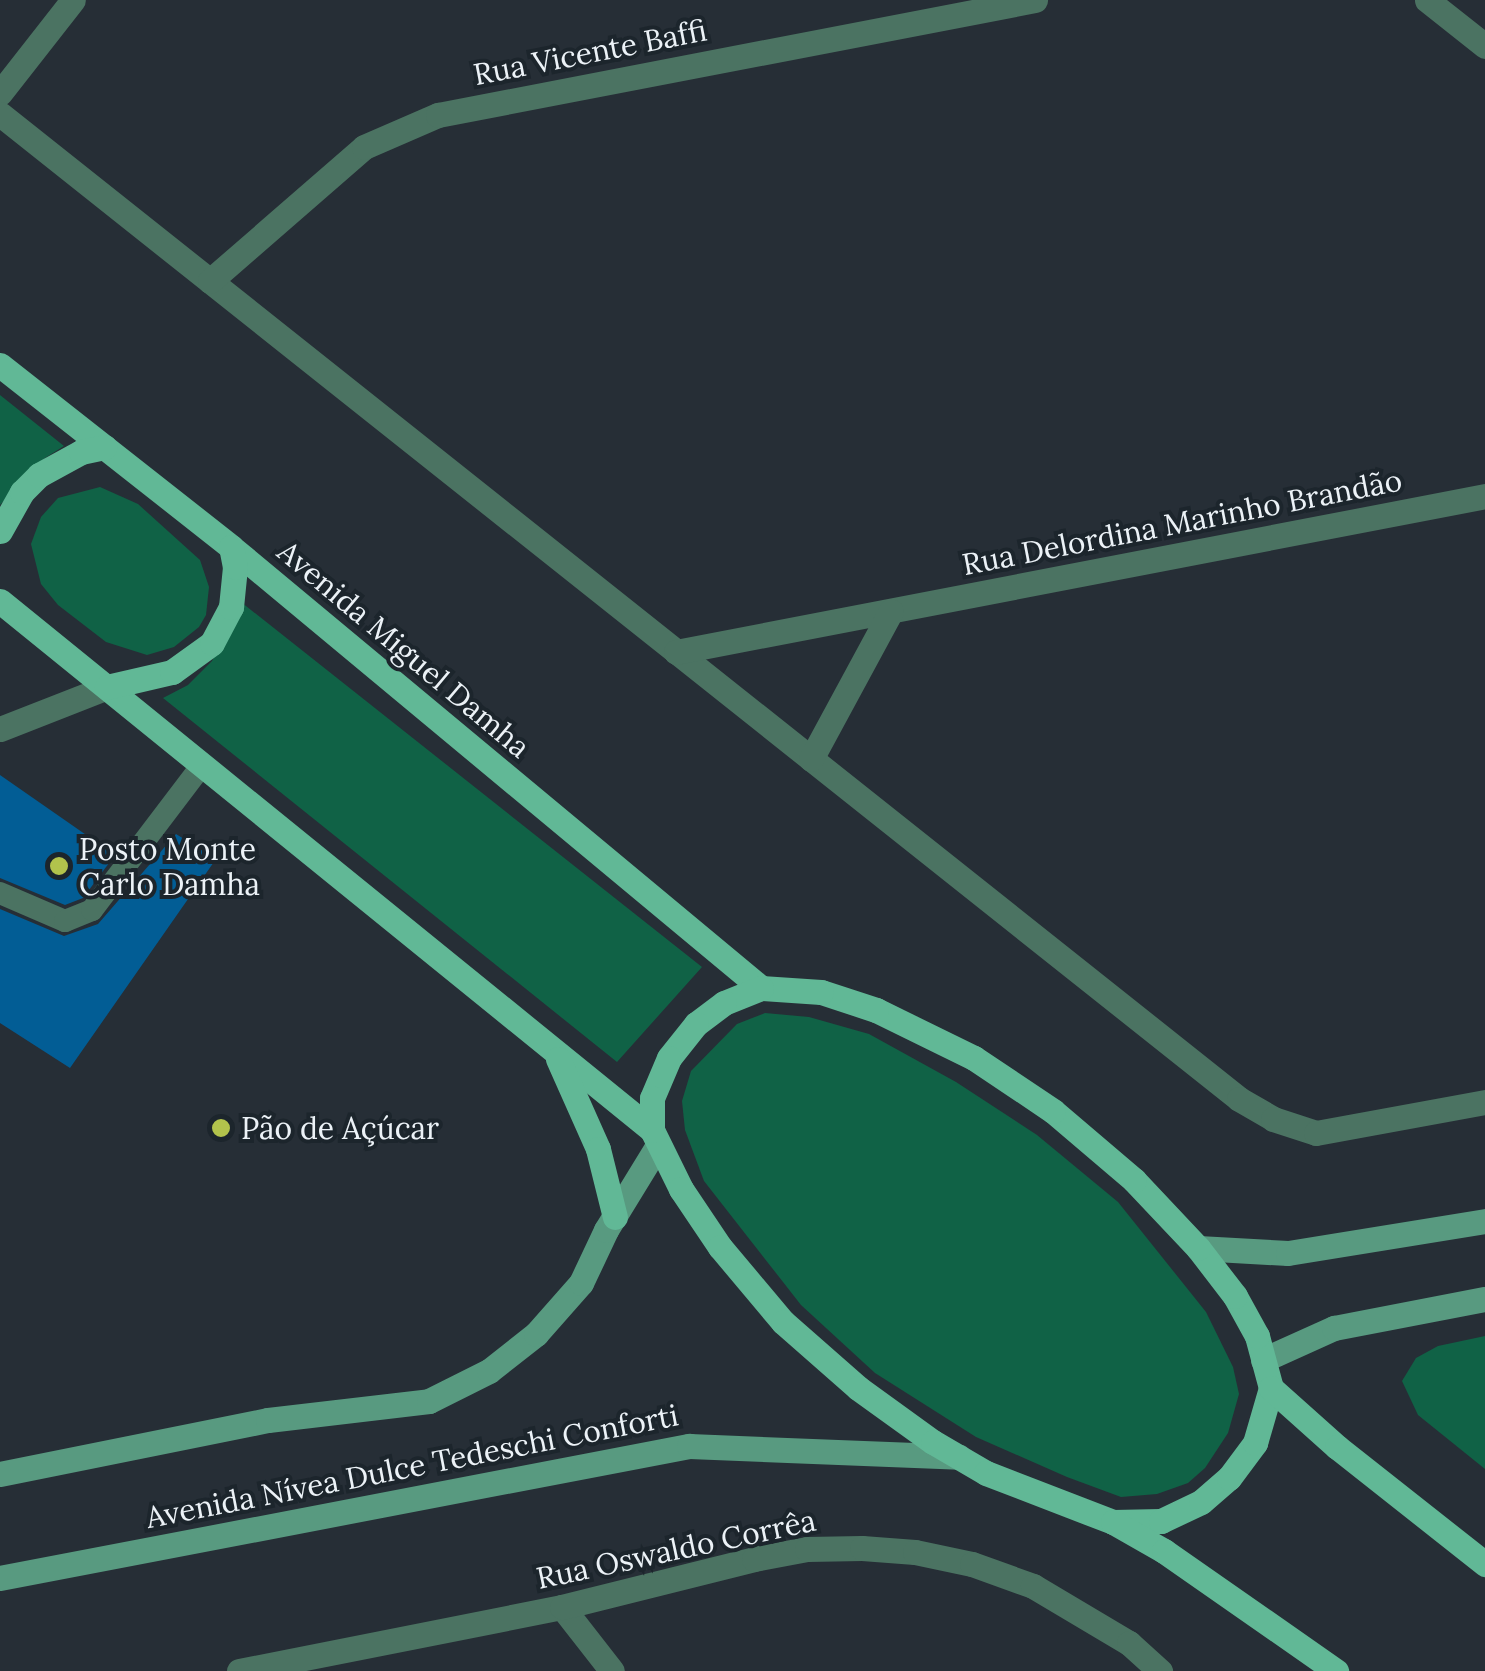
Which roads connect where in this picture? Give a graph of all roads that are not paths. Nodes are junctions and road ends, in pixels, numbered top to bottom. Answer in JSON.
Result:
{"nodes":[{"id":1,"x":73,"y":0,"type":"edge"},
{"id":2,"x":1427,"y":0,"type":"edge"},
{"id":3,"x":1021,"y":1,"type":"edge"},
{"id":4,"x":1485,"y":46,"type":"edge"},
{"id":5,"x":0,"y":93,"type":"edge"},
{"id":6,"x":0,"y":114,"type":"edge"},
{"id":7,"x":210,"y":281,"type":"junction"},
{"id":8,"x":0,"y":366,"type":"edge"},
{"id":9,"x":104,"y":447,"type":"junction"},
{"id":10,"x":1485,"y":496,"type":"edge"},
{"id":11,"x":0,"y":531,"type":"edge"},
{"id":12,"x":230,"y":547,"type":"junction"},
{"id":13,"x":0,"y":580,"type":"edge"},
{"id":14,"x":2,"y":607,"type":"edge"},
{"id":15,"x":891,"y":611,"type":"junction"},
{"id":16,"x":676,"y":652,"type":"junction"},
{"id":17,"x":107,"y":688,"type":"junction"},
{"id":18,"x":0,"y":728,"type":"edge"},
{"id":19,"x":812,"y":759,"type":"junction"},
{"id":20,"x":202,"y":765,"type":"junction"},
{"id":21,"x":0,"y":893,"type":"edge"},
{"id":22,"x":761,"y":988,"type":"junction"},
{"id":23,"x":556,"y":1054,"type":"junction"},
{"id":24,"x":1485,"y":1102,"type":"edge"},
{"id":25,"x":655,"y":1138,"type":"junction"},
{"id":26,"x":615,"y":1216,"type":"junction"},
{"id":27,"x":1485,"y":1221,"type":"edge"},
{"id":28,"x":1198,"y":1248,"type":"junction"},
{"id":29,"x":1485,"y":1299,"type":"edge"},
{"id":30,"x":1263,"y":1360,"type":"junction"},
{"id":31,"x":1272,"y":1388,"type":"junction"},
{"id":32,"x":959,"y":1457,"type":"junction"},
{"id":33,"x":0,"y":1474,"type":"edge"},
{"id":34,"x":1113,"y":1522,"type":"junction"},
{"id":35,"x":1485,"y":1564,"type":"edge"},
{"id":36,"x":0,"y":1578,"type":"edge"},
{"id":37,"x":562,"y":1607,"type":"junction"},
{"id":38,"x":239,"y":1671,"type":"edge"},
{"id":39,"x":612,"y":1671,"type":"edge"},
{"id":40,"x":1160,"y":1671,"type":"edge"},
{"id":41,"x":1336,"y":1671,"type":"edge"}],
"edges":[{"from":1,"to":5,"type":"street"},
{"from":2,"to":4,"type":"street"},
{"from":3,"to":7,"type":"street","name":"Rua Vicente Baffi"},
{"from":6,"to":7,"type":"street"},
{"from":7,"to":16,"type":"street"},
{"from":8,"to":9,"type":"main road","name":"Avenida Miguel Damha"},
{"from":9,"to":11,"type":"main road"},
{"from":9,"to":12,"type":"main road","name":"Avenida Miguel Damha"},
{"from":10,"to":15,"type":"street","name":"Rua Delordina Marinho Brandão"},
{"from":12,"to":17,"type":"main road"},
{"from":12,"to":22,"type":"main road","name":"Avenida Miguel Damha"},
{"from":13,"to":14,"type":"main road"},
{"from":14,"to":17,"type":"main road"},
{"from":15,"to":16,"type":"street","name":"Rua Delordina Marinho Brandão"},
{"from":15,"to":19,"type":"street"},
{"from":16,"to":19,"type":"street"},
{"from":17,"to":18,"type":"street"},
{"from":17,"to":20,"type":"main road"},
{"from":19,"to":24,"type":"street"},
{"from":20,"to":21,"type":"lane"},
{"from":20,"to":23,"type":"main road"},
{"from":22,"to":25,"type":"main road"},
{"from":22,"to":28,"type":"main road"},
{"from":23,"to":25,"type":"main road"},
{"from":23,"to":26,"type":"main road"},
{"from":25,"to":26,"type":"main road","name":"Avenida Nívea Dulce Tedeschi Conforti"},
{"from":25,"to":32,"type":"main road"},
{"from":26,"to":33,"type":"main road","name":"Avenida Nívea Dulce Tedeschi Conforti"},
{"from":27,"to":28,"type":"main road"},
{"from":28,"to":30,"type":"main road"},
{"from":29,"to":30,"type":"main road"},
{"from":30,"to":31,"type":"main road"},
{"from":31,"to":34,"type":"main road"},
{"from":31,"to":35,"type":"main road"},
{"from":32,"to":34,"type":"main road"},
{"from":32,"to":36,"type":"main road","name":"Avenida Nívea Dulce Tedeschi Conforti"},
{"from":34,"to":41,"type":"main road"},
{"from":37,"to":38,"type":"street","name":"Rua Oswaldo Corrêa"},
{"from":37,"to":39,"type":"street"},
{"from":37,"to":40,"type":"street","name":"Rua Oswaldo Corrêa"}]}
